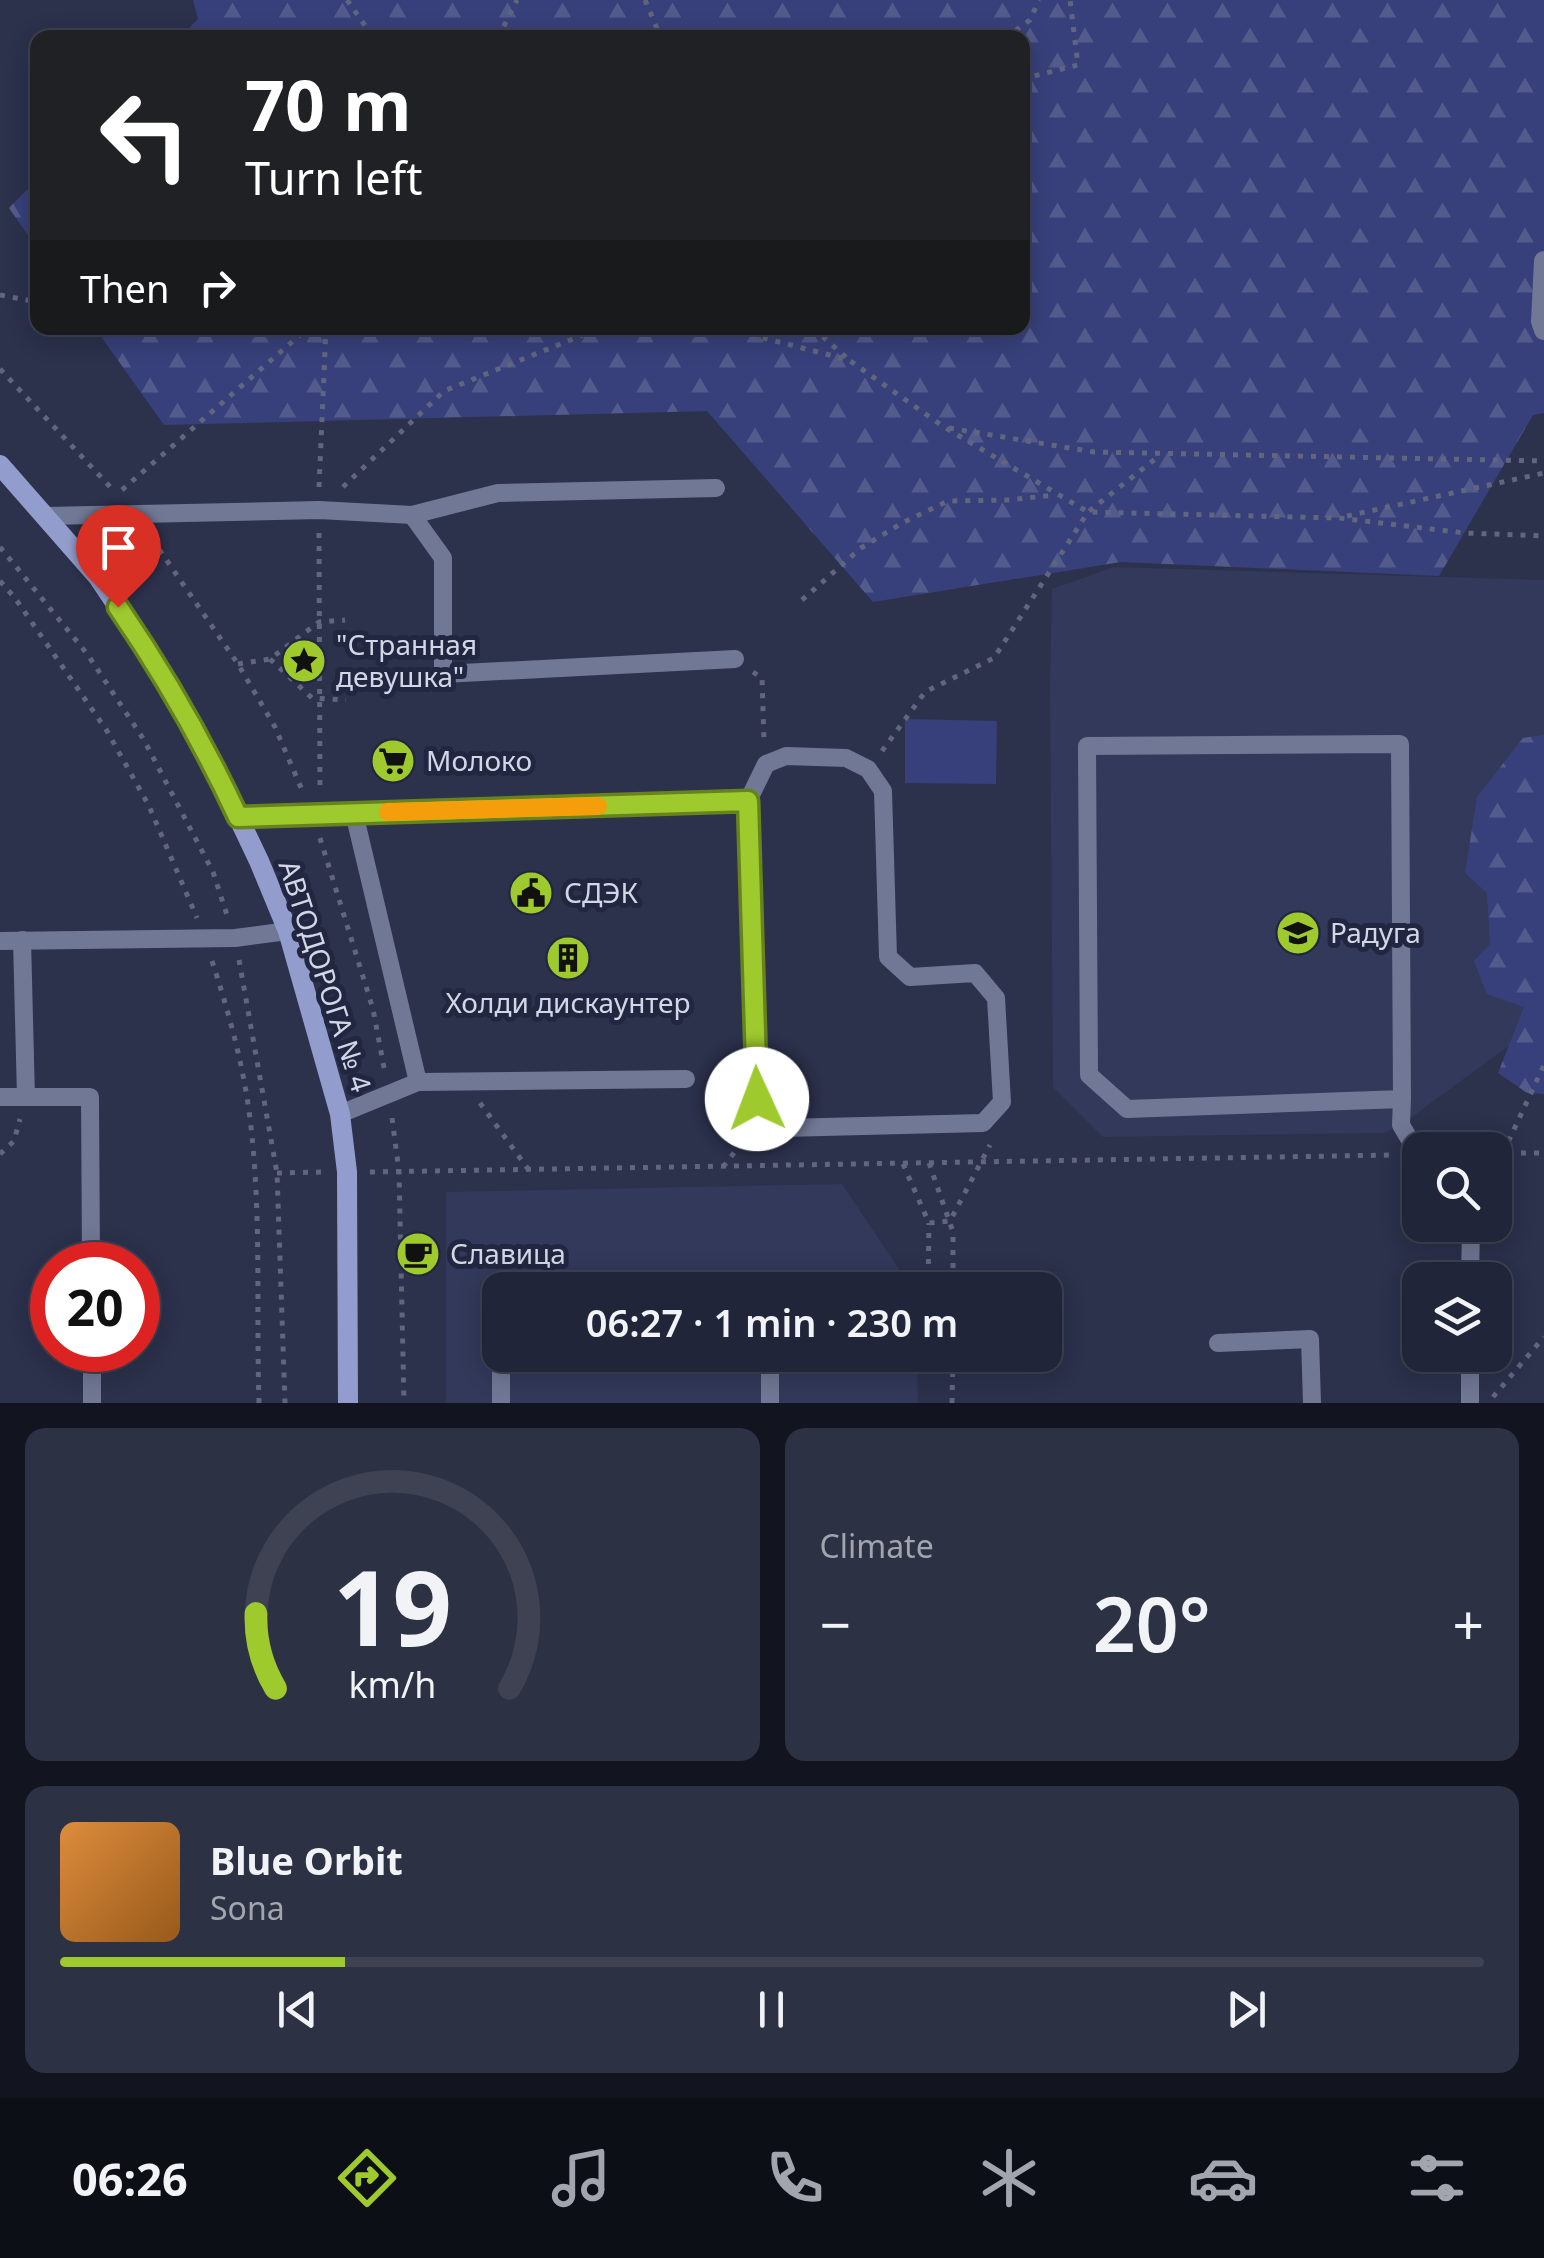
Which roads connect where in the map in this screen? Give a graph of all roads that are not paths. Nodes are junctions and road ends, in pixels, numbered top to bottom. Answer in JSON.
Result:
{"nodes":[{"id":1,"x":1544,"y":261,"type":"edge"},
{"id":2,"x":1544,"y":330,"type":"edge"},
{"id":3,"x":0,"y":465,"type":"edge"},
{"id":4,"x":716,"y":488,"type":"dead end"},
{"id":5,"x":412,"y":515,"type":"junction"},
{"id":6,"x":46,"y":516,"type":"junction"},
{"id":7,"x":735,"y":659,"type":"road end"},
{"id":8,"x":748,"y":801,"type":"junction"},
{"id":9,"x":354,"y":813,"type":"junction"},
{"id":10,"x":238,"y":817,"type":"junction"},
{"id":11,"x":288,"y":931,"type":"junction"},
{"id":12,"x":0,"y":940,"type":"edge"},
{"id":13,"x":22,"y":940,"type":"junction"},
{"id":14,"x":686,"y":1079,"type":"dead end"},
{"id":15,"x":418,"y":1082,"type":"junction"},
{"id":16,"x":0,"y":1097,"type":"edge"},
{"id":17,"x":26,"y":1097,"type":"junction"},
{"id":18,"x":1402,"y":1098,"type":"junction"},
{"id":19,"x":340,"y":1114,"type":"junction"},
{"id":20,"x":1405,"y":1132,"type":"edge"},
{"id":21,"x":91,"y":1242,"type":"edge"},
{"id":22,"x":1218,"y":1342,"type":"dead end"},
{"id":23,"x":92,"y":1372,"type":"edge"},
{"id":24,"x":501,"y":1372,"type":"edge"},
{"id":25,"x":770,"y":1372,"type":"edge"},
{"id":26,"x":1470,"y":1372,"type":"edge"},
{"id":27,"x":92,"y":1403,"type":"edge"},
{"id":28,"x":348,"y":1403,"type":"edge"},
{"id":29,"x":501,"y":1403,"type":"edge"},
{"id":30,"x":770,"y":1403,"type":"edge"},
{"id":31,"x":1312,"y":1403,"type":"edge"},
{"id":32,"x":1470,"y":1403,"type":"edge"}],
"edges":[{"from":1,"to":2,"type":"street"},
{"from":3,"to":6,"type":"main road","name":"АВТОДОРОГА № 4"},
{"from":4,"to":5,"type":"lane"},
{"from":5,"to":6,"type":"lane"},
{"from":5,"to":7,"type":"lane"},
{"from":6,"to":10,"type":"main road","name":"АВТОДОРОГА № 4"},
{"from":8,"to":8,"type":"lane"},
{"from":8,"to":9,"type":"lane"},
{"from":9,"to":10,"type":"lane"},
{"from":9,"to":15,"type":"lane"},
{"from":10,"to":11,"type":"main road","name":"АВТОДОРОГА № 4"},
{"from":11,"to":13,"type":"lane"},
{"from":11,"to":19,"type":"main road","name":"АВТОДОРОГА № 4"},
{"from":12,"to":13,"type":"lane"},
{"from":13,"to":17,"type":"lane"},
{"from":14,"to":15,"type":"lane"},
{"from":15,"to":19,"type":"lane"},
{"from":16,"to":17,"type":"lane"},
{"from":17,"to":21,"type":"lane"},
{"from":18,"to":18,"type":"lane"},
{"from":18,"to":20,"type":"lane"},
{"from":19,"to":28,"type":"main road","name":"АВТОДОРОГА № 4"},
{"from":22,"to":31,"type":"lane"},
{"from":23,"to":27,"type":"lane"},
{"from":24,"to":29,"type":"lane"},
{"from":25,"to":30,"type":"lane"},
{"from":26,"to":32,"type":"lane"}]}
